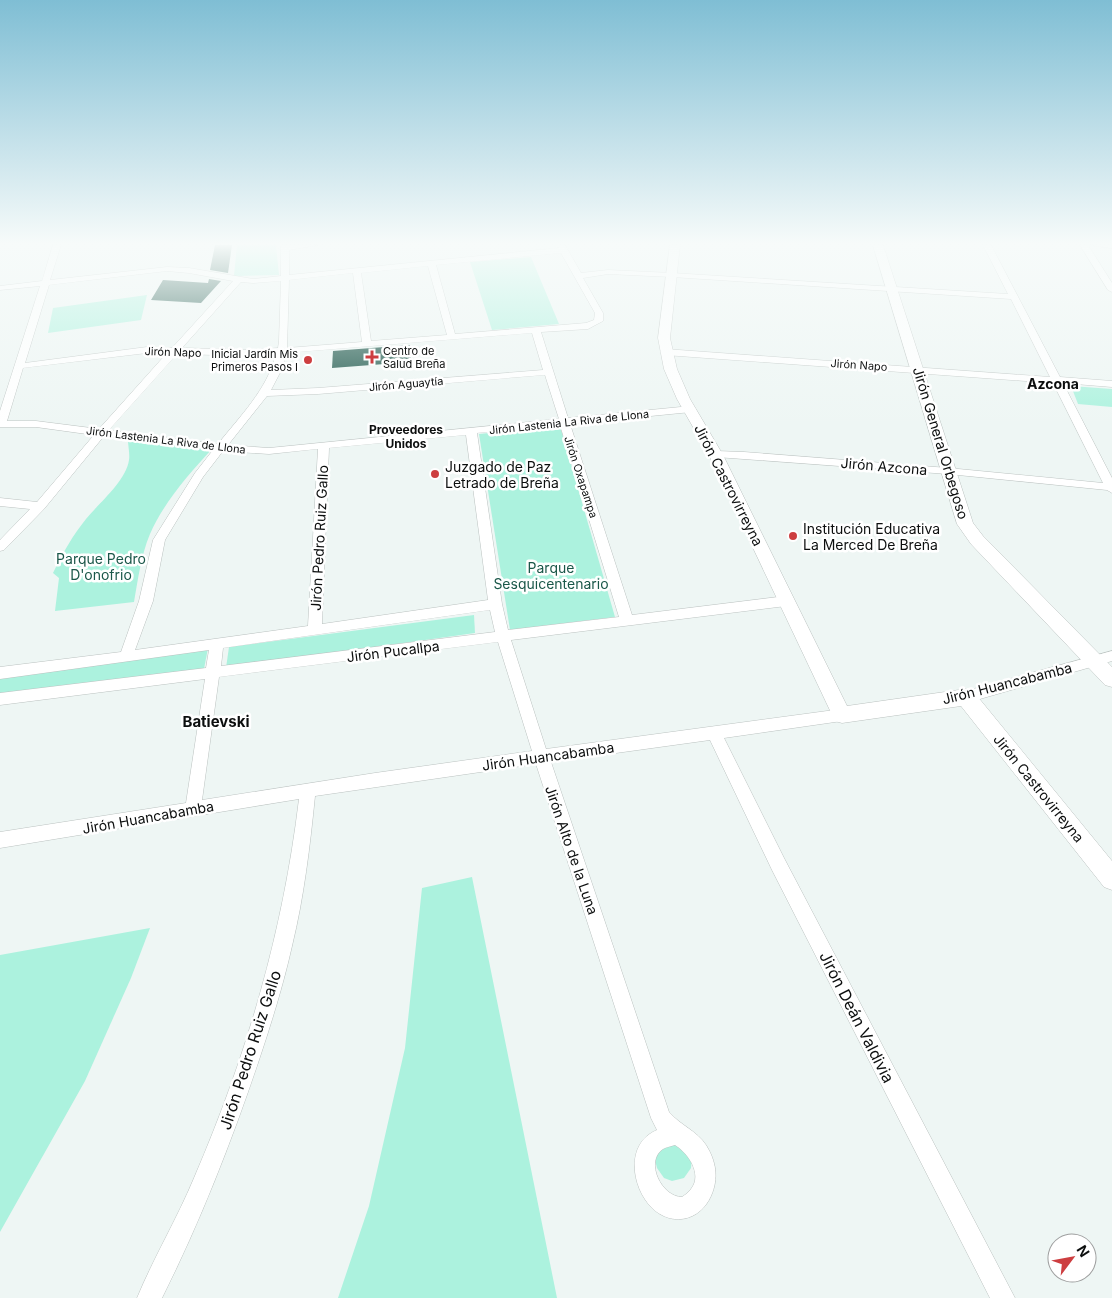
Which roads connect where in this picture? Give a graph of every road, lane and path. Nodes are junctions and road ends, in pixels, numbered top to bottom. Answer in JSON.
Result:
{"nodes":[{"id":1,"x":39,"y":306,"type":"edge"},
{"id":2,"x":216,"y":306,"type":"edge"},
{"id":3,"x":284,"y":306,"type":"edge"},
{"id":4,"x":362,"y":306,"type":"edge"},
{"id":5,"x":443,"y":306,"type":"edge"},
{"id":6,"x":595,"y":306,"type":"edge"},
{"id":7,"x":668,"y":306,"type":"edge"},
{"id":8,"x":899,"y":306,"type":"edge"},
{"id":9,"x":1018,"y":306,"type":"edge"},
{"id":10,"x":536,"y":332,"type":"junction"},
{"id":11,"x":452,"y":338,"type":"junction"},
{"id":12,"x":367,"y":344,"type":"junction"},
{"id":13,"x":177,"y":350,"type":"junction"},
{"id":14,"x":283,"y":351,"type":"junction"},
{"id":15,"x":665,"y":352,"type":"junction"},
{"id":16,"x":20,"y":366,"type":"junction"},
{"id":17,"x":918,"y":370,"type":"junction"},
{"id":18,"x":548,"y":372,"type":"junction"},
{"id":19,"x":1057,"y":380,"type":"junction"},
{"id":20,"x":1112,"y":384,"type":"edge"},
{"id":21,"x":264,"y":393,"type":"junction"},
{"id":22,"x":690,"y":410,"type":"junction"},
{"id":23,"x":564,"y":422,"type":"junction"},
{"id":24,"x":0,"y":424,"type":"edge"},
{"id":25,"x":471,"y":431,"type":"junction"},
{"id":26,"x":102,"y":432,"type":"junction"},
{"id":27,"x":324,"y":446,"type":"junction"},
{"id":28,"x":220,"y":448,"type":"junction"},
{"id":29,"x":716,"y":454,"type":"junction"},
{"id":30,"x":948,"y":471,"type":"junction"},
{"id":31,"x":1112,"y":488,"type":"edge"},
{"id":32,"x":0,"y":502,"type":"edge"},
{"id":33,"x":40,"y":506,"type":"junction"},
{"id":34,"x":0,"y":547,"type":"edge"},
{"id":35,"x":786,"y":601,"type":"junction"},
{"id":36,"x":495,"y":604,"type":"junction"},
{"id":37,"x":627,"y":621,"type":"junction"},
{"id":38,"x":315,"y":629,"type":"junction"},
{"id":39,"x":503,"y":637,"type":"junction"},
{"id":40,"x":217,"y":643,"type":"junction"},
{"id":41,"x":126,"y":656,"type":"junction"},
{"id":42,"x":1112,"y":656,"type":"edge"},
{"id":43,"x":1094,"y":661,"type":"junction"},
{"id":44,"x":0,"y":672,"type":"edge"},
{"id":45,"x":212,"y":674,"type":"junction"},
{"id":46,"x":1112,"y":679,"type":"edge"},
{"id":47,"x":966,"y":696,"type":"junction"},
{"id":48,"x":0,"y":699,"type":"edge"},
{"id":49,"x":842,"y":715,"type":"junction"},
{"id":50,"x":715,"y":735,"type":"junction"},
{"id":51,"x":540,"y":756,"type":"junction"},
{"id":52,"x":308,"y":790,"type":"junction"},
{"id":53,"x":193,"y":809,"type":"junction"},
{"id":54,"x":0,"y":840,"type":"edge"},
{"id":55,"x":1112,"y":879,"type":"edge"},
{"id":56,"x":661,"y":1118,"type":"junction"},
{"id":57,"x":681,"y":1136,"type":"junction"},
{"id":58,"x":652,"y":1145,"type":"junction"},
{"id":59,"x":149,"y":1298,"type":"edge"},
{"id":60,"x":1003,"y":1298,"type":"edge"}],
"edges":[{"from":1,"to":16,"type":"street"},
{"from":2,"to":13,"type":"street"},
{"from":3,"to":14,"type":"street"},
{"from":4,"to":12,"type":"street"},
{"from":5,"to":11,"type":"street"},
{"from":6,"to":10,"type":"street"},
{"from":7,"to":15,"type":"street","name":"Jirón Castrovirreyna"},
{"from":8,"to":17,"type":"street","name":"Jirón General Orbegoso"},
{"from":9,"to":19,"type":"street"},
{"from":10,"to":11,"type":"street","name":"Jirón Napo"},
{"from":10,"to":18,"type":"street","name":"Jirón Oxapampa"},
{"from":11,"to":12,"type":"street","name":"Jirón Napo"},
{"from":12,"to":14,"type":"street","name":"Jirón Napo"},
{"from":13,"to":14,"type":"street","name":"Jirón Napo"},
{"from":13,"to":16,"type":"street","name":"Jirón Napo"},
{"from":13,"to":26,"type":"street"},
{"from":14,"to":21,"type":"street"},
{"from":15,"to":17,"type":"street","name":"Jirón Napo"},
{"from":15,"to":22,"type":"street","name":"Jirón Castrovirreyna"},
{"from":16,"to":24,"type":"street"},
{"from":17,"to":19,"type":"street","name":"Jirón Napo"},
{"from":17,"to":30,"type":"street","name":"Jirón General Orbegoso"},
{"from":18,"to":21,"type":"street","name":"Jirón Aguaytía"},
{"from":18,"to":23,"type":"street","name":"Jirón Oxapampa"},
{"from":19,"to":20,"type":"street","name":"Jirón Napo"},
{"from":19,"to":31,"type":"street"},
{"from":21,"to":28,"type":"street"},
{"from":22,"to":23,"type":"street","name":"Jirón Lastenia La Riva de Llona"},
{"from":22,"to":29,"type":"street","name":"Jirón Castrovirreyna"},
{"from":23,"to":25,"type":"street","name":"Jirón Lastenia La Riva de Llona"},
{"from":23,"to":37,"type":"street","name":"Jirón Oxapampa"},
{"from":24,"to":26,"type":"street","name":"Jirón Lastenia La Riva de Llona"},
{"from":25,"to":27,"type":"street","name":"Jirón Lastenia La Riva de Llona"},
{"from":25,"to":36,"type":"street","name":"Jirón Alto de la Luna"},
{"from":26,"to":28,"type":"street","name":"Jirón Lastenia La Riva de Llona"},
{"from":26,"to":33,"type":"street"},
{"from":27,"to":28,"type":"street","name":"Jirón Lastenia La Riva de Llona"},
{"from":27,"to":38,"type":"street","name":"Jirón Pedro Ruiz Gallo"},
{"from":28,"to":41,"type":"street"},
{"from":29,"to":30,"type":"street","name":"Jirón Azcona"},
{"from":29,"to":35,"type":"street","name":"Jirón Castrovirreyna"},
{"from":30,"to":31,"type":"street","name":"Jirón Azcona"},
{"from":30,"to":43,"type":"street","name":"Jirón General Orbegoso"},
{"from":32,"to":33,"type":"street"},
{"from":33,"to":34,"type":"street"},
{"from":35,"to":37,"type":"street","name":"Jirón Pucallpa"},
{"from":35,"to":49,"type":"street","name":"Jirón Castrovirreyna"},
{"from":36,"to":38,"type":"street"},
{"from":36,"to":39,"type":"street","name":"Jirón Alto de la Luna"},
{"from":37,"to":39,"type":"street","name":"Jirón Pucallpa"},
{"from":38,"to":40,"type":"street"},
{"from":39,"to":45,"type":"street","name":"Jirón Pucallpa"},
{"from":39,"to":51,"type":"street","name":"Jirón Alto de la Luna"},
{"from":40,"to":41,"type":"street"},
{"from":40,"to":45,"type":"street"},
{"from":41,"to":44,"type":"street"},
{"from":42,"to":43,"type":"street","name":"Jirón Huancabamba"},
{"from":43,"to":46,"type":"street","name":"Jirón General Orbegoso"},
{"from":43,"to":47,"type":"street","name":"Jirón Huancabamba"},
{"from":45,"to":48,"type":"street","name":"Jirón Pucallpa"},
{"from":45,"to":53,"type":"street"},
{"from":47,"to":49,"type":"street","name":"Jirón Huancabamba"},
{"from":47,"to":55,"type":"street","name":"Jirón Castrovirreyna"},
{"from":49,"to":50,"type":"street","name":"Jirón Huancabamba"},
{"from":50,"to":51,"type":"street","name":"Jirón Huancabamba"},
{"from":50,"to":60,"type":"street","name":"Jirón Deán Valdivia"},
{"from":51,"to":52,"type":"street","name":"Jirón Huancabamba"},
{"from":51,"to":56,"type":"street","name":"Jirón Alto de la Luna"},
{"from":52,"to":53,"type":"street","name":"Jirón Huancabamba"},
{"from":52,"to":59,"type":"street","name":"Jirón Pedro Ruiz Gallo"},
{"from":53,"to":54,"type":"street","name":"Jirón Huancabamba"},
{"from":56,"to":57,"type":"street","name":"Jirón Alto de la Luna"},
{"from":56,"to":58,"type":"street"},
{"from":57,"to":58,"type":"street"},
{"from":57,"to":58,"type":"street"}]}
